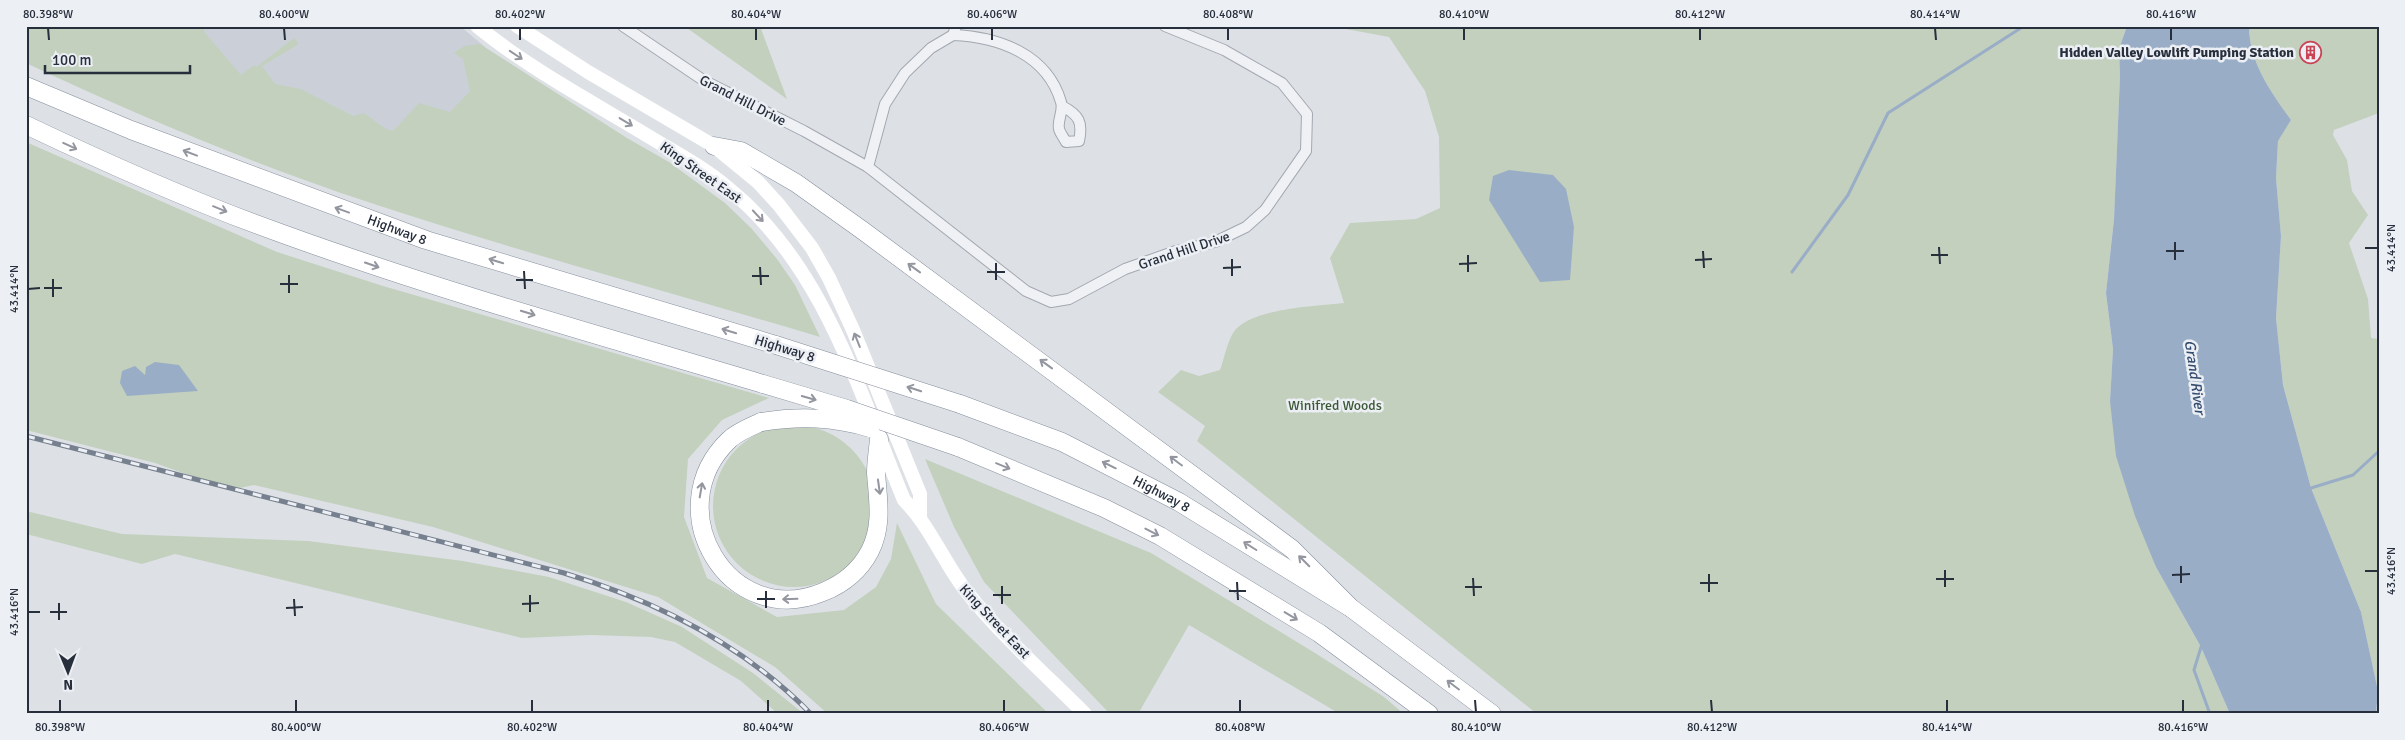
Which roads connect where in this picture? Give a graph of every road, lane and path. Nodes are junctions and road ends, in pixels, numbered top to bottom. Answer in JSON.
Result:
{"nodes":[{"id":1,"x":477,"y":26,"type":"edge"},
{"id":2,"x":517,"y":26,"type":"edge"},
{"id":3,"x":623,"y":26,"type":"edge"},
{"id":4,"x":1165,"y":26,"type":"edge"},
{"id":5,"x":954,"y":31,"type":"edge"},
{"id":6,"x":26,"y":86,"type":"edge"},
{"id":7,"x":1062,"y":106,"type":"dead end"},
{"id":8,"x":26,"y":125,"type":"edge"},
{"id":9,"x":714,"y":146,"type":"junction"},
{"id":10,"x":868,"y":167,"type":"junction"},
{"id":11,"x":879,"y":439,"type":"junction"},
{"id":12,"x":958,"y":448,"type":"junction"},
{"id":13,"x":920,"y":516,"type":"junction"},
{"id":14,"x":1351,"y":608,"type":"junction"},
{"id":15,"x":1085,"y":714,"type":"edge"},
{"id":16,"x":1429,"y":714,"type":"edge"},
{"id":17,"x":1492,"y":714,"type":"edge"}],
"edges":[{"from":1,"to":11,"type":"main road","name":"King Street East","one_way":true},
{"from":2,"to":9,"type":"main road","name":"King Street East"},
{"from":3,"to":10,"type":"street","name":"Grand Hill Drive"},
{"from":4,"to":10,"type":"street","name":"Grand Hill Drive"},
{"from":5,"to":7,"type":"street"},
{"from":5,"to":10,"type":"street"},
{"from":14,"to":6,"type":"highway","name":"Highway 8","one_way":true,"bridge":true},
{"from":8,"to":12,"type":"highway","one_way":true,"bridge":true},
{"from":13,"to":9,"type":"main road","name":"King Street East","one_way":true},
{"from":14,"to":9,"type":"highway","one_way":true},
{"from":11,"to":12,"type":"highway","one_way":true,"bridge":true},
{"from":11,"to":13,"type":"main road","name":"King Street East"},
{"from":12,"to":16,"type":"highway","one_way":true},
{"from":13,"to":15,"type":"main road","name":"King Street East"},
{"from":17,"to":14,"type":"highway","name":"Highway 8","one_way":true}]}
